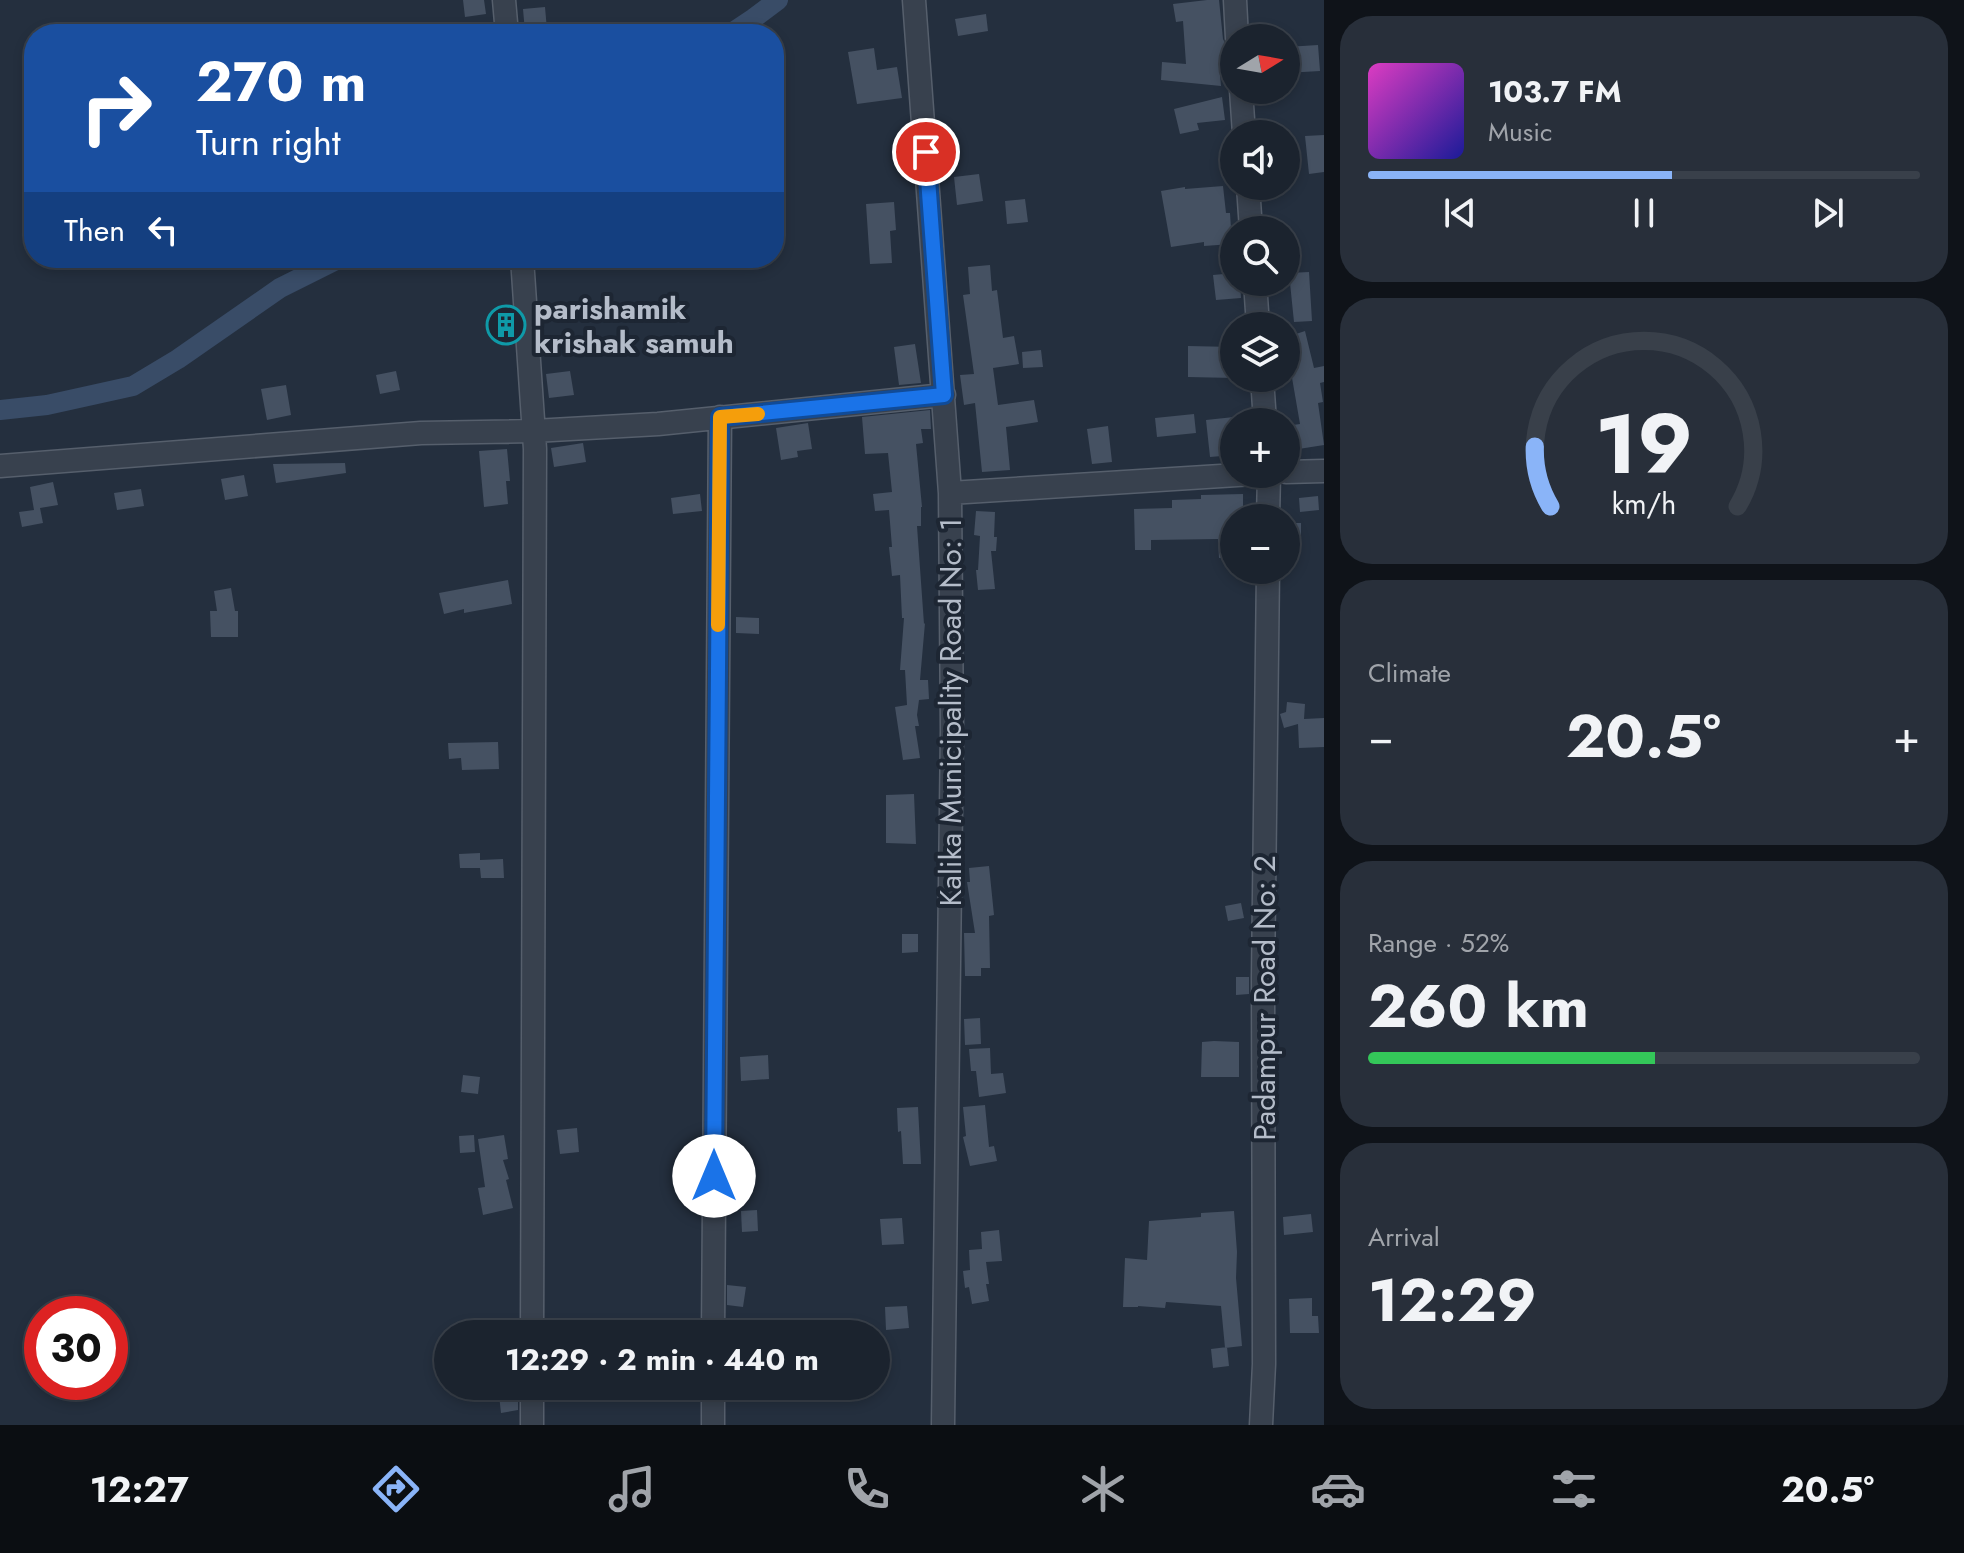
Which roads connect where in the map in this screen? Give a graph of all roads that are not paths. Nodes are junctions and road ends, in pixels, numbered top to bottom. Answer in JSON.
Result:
{"nodes":[{"id":1,"x":504,"y":0,"type":"edge"},
{"id":2,"x":914,"y":0,"type":"edge"},
{"id":3,"x":1235,"y":0,"type":"edge"},
{"id":4,"x":506,"y":24,"type":"edge"},
{"id":5,"x":1236,"y":24,"type":"edge"},
{"id":6,"x":523,"y":268,"type":"edge"},
{"id":7,"x":944,"y":395,"type":"junction"},
{"id":8,"x":720,"y":417,"type":"junction"},
{"id":9,"x":534,"y":431,"type":"junction"},
{"id":10,"x":0,"y":466,"type":"edge"},
{"id":11,"x":1324,"y":471,"type":"edge"},
{"id":12,"x":1300,"y":472,"type":"edge"},
{"id":13,"x":1220,"y":476,"type":"edge"},
{"id":14,"x":950,"y":493,"type":"junction"},
{"id":15,"x":1268,"y":584,"type":"edge"},
{"id":16,"x":532,"y":1320,"type":"edge"},
{"id":17,"x":713,"y":1320,"type":"edge"},
{"id":18,"x":532,"y":1400,"type":"edge"},
{"id":19,"x":713,"y":1400,"type":"edge"},
{"id":20,"x":532,"y":1425,"type":"edge"},
{"id":21,"x":713,"y":1425,"type":"edge"},
{"id":22,"x":943,"y":1425,"type":"edge"},
{"id":23,"x":1261,"y":1425,"type":"edge"}],
"edges":[{"from":1,"to":4,"type":"street"},
{"from":2,"to":7,"type":"street","name":"Kalika Municipality Road No: 1"},
{"from":3,"to":5,"type":"street"},
{"from":6,"to":9,"type":"street"},
{"from":7,"to":8,"type":"street"},
{"from":7,"to":14,"type":"street","name":"Kalika Municipality Road No: 1"},
{"from":8,"to":9,"type":"street"},
{"from":8,"to":17,"type":"street"},
{"from":9,"to":10,"type":"street"},
{"from":9,"to":16,"type":"street"},
{"from":11,"to":12,"type":"street"},
{"from":13,"to":14,"type":"street"},
{"from":14,"to":22,"type":"street","name":"Kalika Municipality Road No: 1"},
{"from":15,"to":23,"type":"street","name":"Padampur Road No: 2"},
{"from":18,"to":20,"type":"street"},
{"from":19,"to":21,"type":"street"}]}
